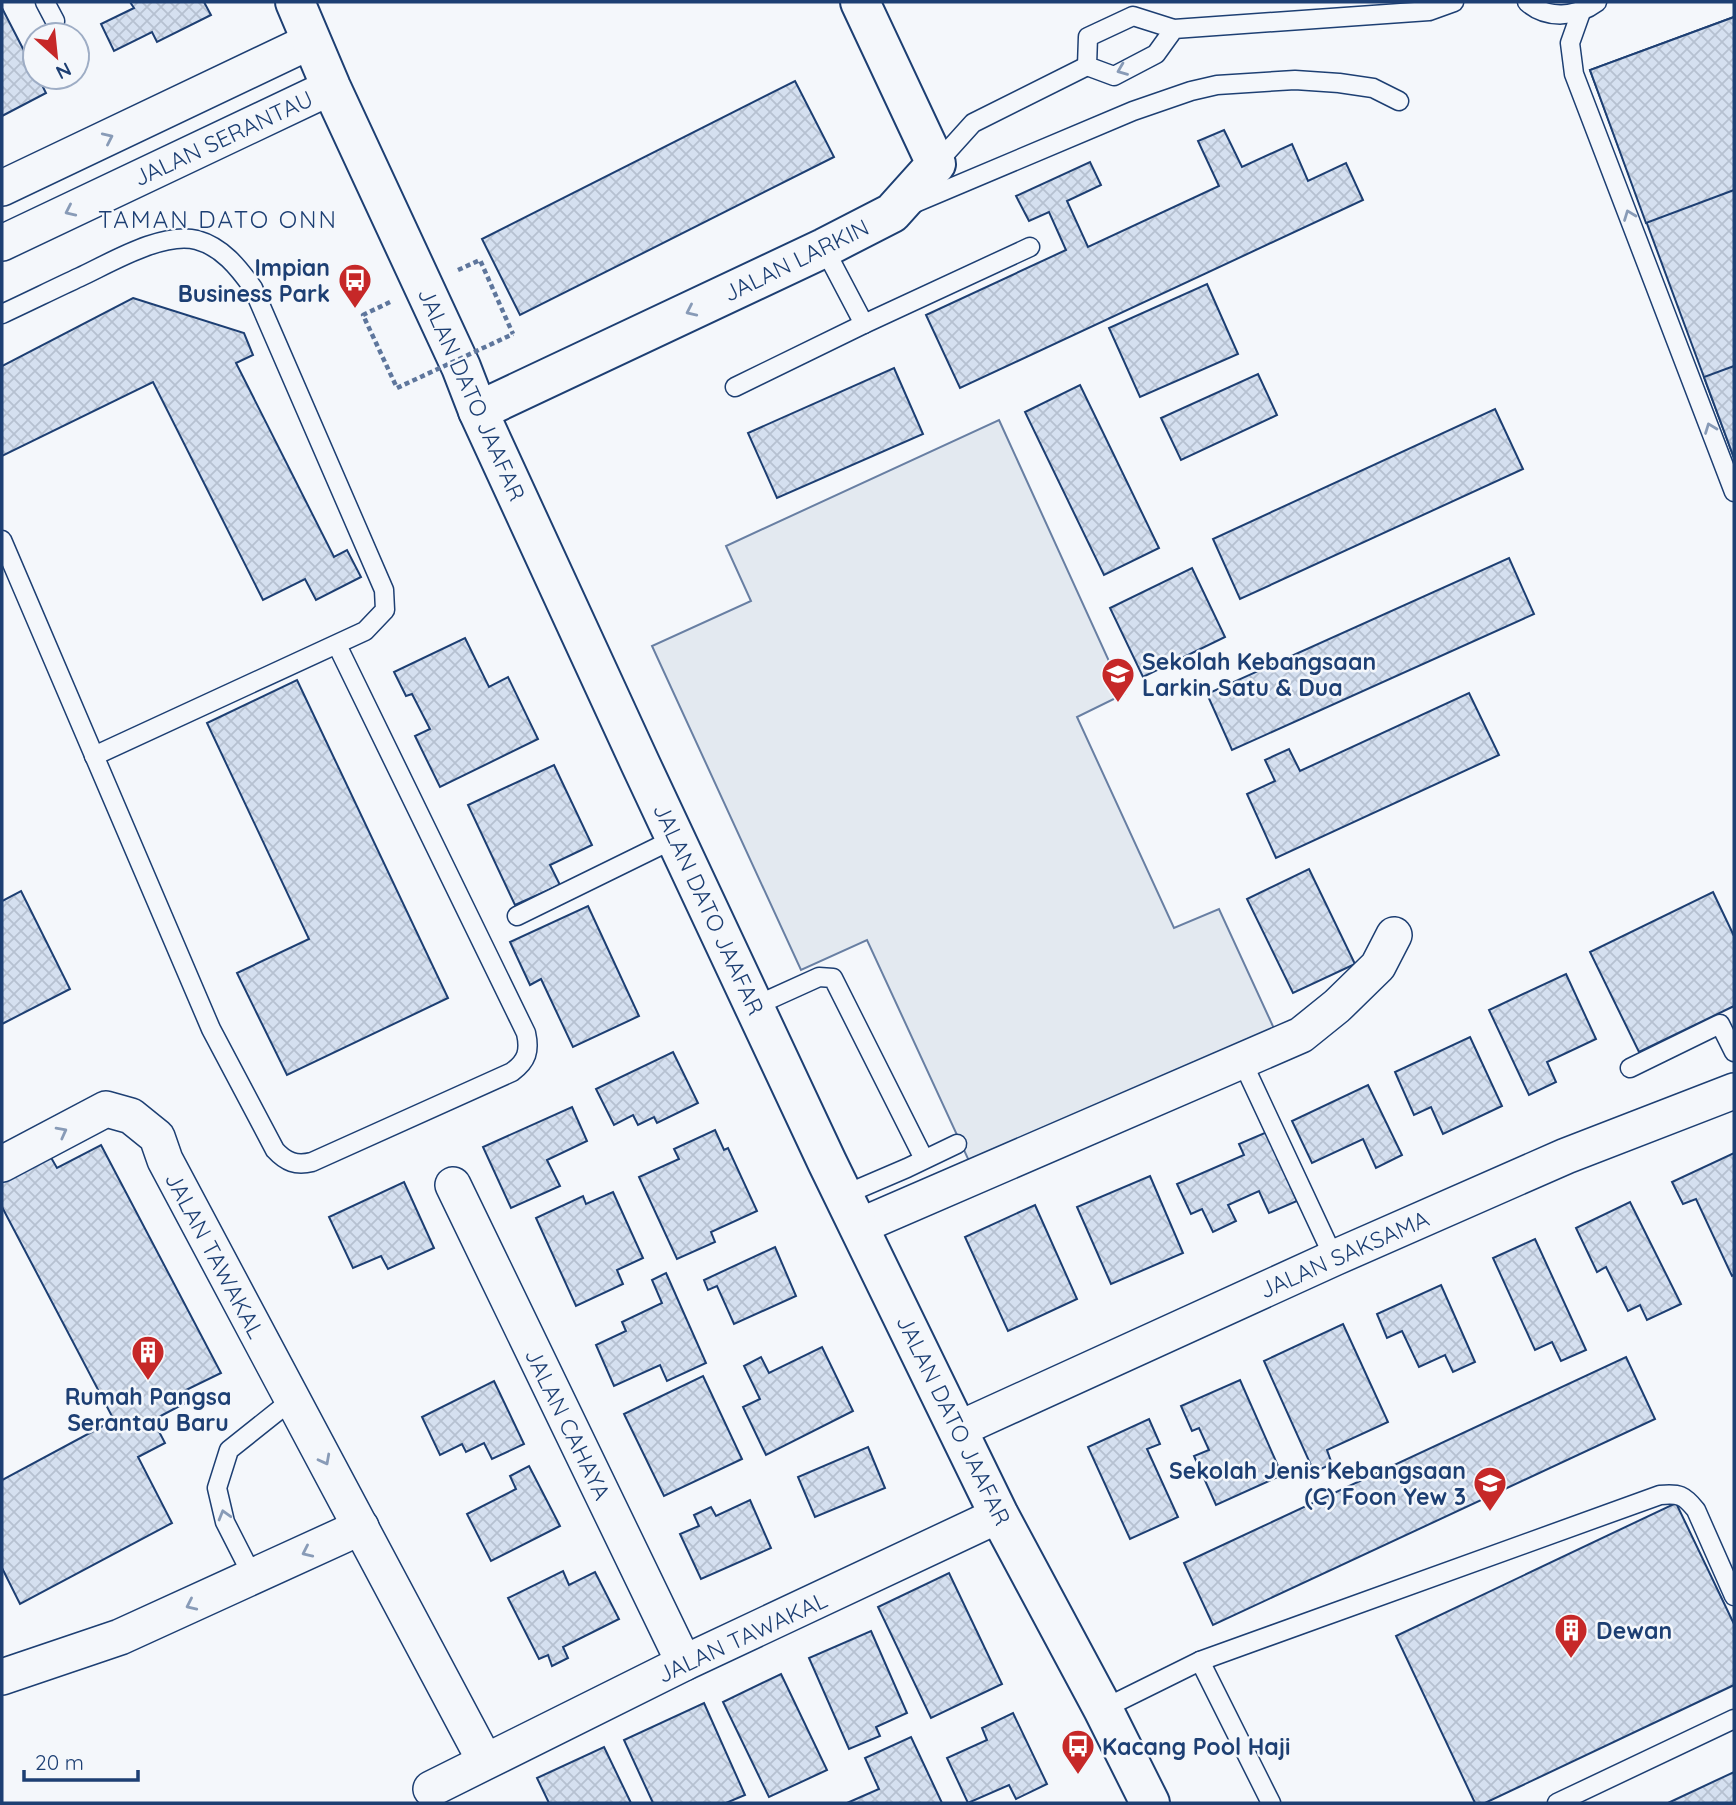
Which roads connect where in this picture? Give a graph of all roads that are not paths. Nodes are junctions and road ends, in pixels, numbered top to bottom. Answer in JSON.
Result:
{"nodes":[{"id":1,"x":45,"y":2,"type":"edge"},
{"id":2,"x":295,"y":2,"type":"edge"},
{"id":3,"x":860,"y":2,"type":"edge"},
{"id":4,"x":1454,"y":2,"type":"edge"},
{"id":5,"x":1527,"y":2,"type":"edge"},
{"id":6,"x":1597,"y":2,"type":"edge"},
{"id":7,"x":1581,"y":12,"type":"junction"},
{"id":8,"x":55,"y":21,"type":"dead end"},
{"id":9,"x":1174,"y":29,"type":"junction"},
{"id":10,"x":312,"y":41,"type":"junction"},
{"id":11,"x":1087,"y":66,"type":"junction"},
{"id":12,"x":331,"y":87,"type":"junction"},
{"id":13,"x":1399,"y":102,"type":"dead end"},
{"id":14,"x":936,"y":164,"type":"junction"},
{"id":15,"x":2,"y":188,"type":"edge"},
{"id":16,"x":892,"y":213,"type":"junction"},
{"id":17,"x":2,"y":243,"type":"edge"},
{"id":18,"x":1030,"y":247,"type":"dead end"},
{"id":19,"x":824,"y":248,"type":"junction"},
{"id":20,"x":2,"y":314,"type":"edge"},
{"id":21,"x":864,"y":324,"type":"junction"},
{"id":22,"x":735,"y":387,"type":"dead end"},
{"id":23,"x":478,"y":411,"type":"junction"},
{"id":24,"x":1734,"y":492,"type":"edge"},
{"id":25,"x":2,"y":540,"type":"edge"},
{"id":26,"x":337,"y":645,"type":"junction"},
{"id":27,"x":94,"y":757,"type":"junction"},
{"id":28,"x":676,"y":838,"type":"junction"},
{"id":29,"x":517,"y":916,"type":"dead end"},
{"id":30,"x":1394,"y":935,"type":"dead end"},
{"id":31,"x":755,"y":1006,"type":"junction"},
{"id":32,"x":1734,"y":1052,"type":"edge"},
{"id":33,"x":1242,"y":1061,"type":"junction"},
{"id":34,"x":1629,"y":1068,"type":"dead end"},
{"id":35,"x":1734,"y":1091,"type":"edge"},
{"id":36,"x":957,"y":1143,"type":"dead end"},
{"id":37,"x":924,"y":1159,"type":"junction"},
{"id":38,"x":2,"y":1164,"type":"edge"},
{"id":39,"x":453,"y":1185,"type":"dead end"},
{"id":40,"x":852,"y":1210,"type":"junction"},
{"id":41,"x":1334,"y":1258,"type":"junction"},
{"id":42,"x":293,"y":1399,"type":"junction"},
{"id":43,"x":959,"y":1429,"type":"junction"},
{"id":44,"x":999,"y":1515,"type":"junction"},
{"id":45,"x":361,"y":1527,"type":"junction"},
{"id":46,"x":253,"y":1577,"type":"junction"},
{"id":47,"x":1734,"y":1596,"type":"edge"},
{"id":48,"x":1200,"y":1661,"type":"junction"},
{"id":49,"x":684,"y":1663,"type":"junction"},
{"id":50,"x":2,"y":1677,"type":"edge"},
{"id":51,"x":1102,"y":1709,"type":"junction"},
{"id":52,"x":1734,"y":1719,"type":"edge"},
{"id":53,"x":485,"y":1762,"type":"junction"},
{"id":54,"x":431,"y":1789,"type":"dead end"},
{"id":55,"x":1149,"y":1803,"type":"edge"},
{"id":56,"x":1271,"y":1803,"type":"edge"},
{"id":57,"x":1557,"y":1803,"type":"edge"}],
"edges":[{"from":1,"to":8,"type":"lane"},
{"from":2,"to":10,"type":"main road","name":"JALAN DATO JAAFAR"},
{"from":3,"to":14,"type":"main road"},
{"from":4,"to":9,"type":"lane"},
{"from":5,"to":7,"type":"lane"},
{"from":6,"to":7,"type":"lane"},
{"from":24,"to":7,"type":"lane","one_way":true},
{"from":9,"to":11,"type":"lane","one_way":true},
{"from":9,"to":11,"type":"lane"},
{"from":10,"to":12,"type":"main road","name":"JALAN DATO JAAFAR"},
{"from":15,"to":10,"type":"street","one_way":true},
{"from":11,"to":14,"type":"lane"},
{"from":12,"to":17,"type":"street","name":"JALAN SERANTAU","one_way":true},
{"from":12,"to":23,"type":"main road","name":"JALAN DATO JAAFAR"},
{"from":13,"to":16,"type":"lane"},
{"from":14,"to":16,"type":"main road","name":"JALAN LARKIN"},
{"from":16,"to":19,"type":"main road","name":"JALAN LARKIN"},
{"from":18,"to":21,"type":"lane"},
{"from":19,"to":21,"type":"lane"},
{"from":19,"to":23,"type":"main road","name":"JALAN LARKIN","one_way":true},
{"from":20,"to":26,"type":"lane"},
{"from":21,"to":22,"type":"lane"},
{"from":23,"to":28,"type":"main road","name":"JALAN DATO JAAFAR"},
{"from":25,"to":27,"type":"lane"},
{"from":26,"to":27,"type":"lane"},
{"from":26,"to":27,"type":"lane"},
{"from":28,"to":29,"type":"lane"},
{"from":28,"to":31,"type":"main road","name":"JALAN DATO JAAFAR"},
{"from":30,"to":33,"type":"street"},
{"from":31,"to":37,"type":"lane"},
{"from":31,"to":40,"type":"main road","name":"JALAN DATO JAAFAR"},
{"from":32,"to":34,"type":"lane"},
{"from":33,"to":40,"type":"street"},
{"from":33,"to":41,"type":"lane"},
{"from":35,"to":41,"type":"street","name":"JALAN SAKSAMA"},
{"from":36,"to":37,"type":"lane"},
{"from":37,"to":40,"type":"lane"},
{"from":38,"to":42,"type":"street","name":"JALAN TAWAKAL","one_way":true},
{"from":39,"to":49,"type":"street","name":"JALAN CAHAYA"},
{"from":40,"to":43,"type":"main road","name":"JALAN DATO JAAFAR"},
{"from":41,"to":43,"type":"street","name":"JALAN SAKSAMA"},
{"from":42,"to":45,"type":"street","name":"JALAN TAWAKAL","one_way":true},
{"from":46,"to":42,"type":"lane","one_way":true},
{"from":43,"to":44,"type":"main road","name":"JALAN DATO JAAFAR"},
{"from":44,"to":49,"type":"street","name":"JALAN TAWAKAL"},
{"from":44,"to":51,"type":"main road","name":"JALAN DATO JAAFAR"},
{"from":45,"to":46,"type":"street","one_way":true},
{"from":45,"to":53,"type":"street","name":"JALAN TAWAKAL"},
{"from":46,"to":50,"type":"street","one_way":true},
{"from":47,"to":48,"type":"lane"},
{"from":48,"to":51,"type":"lane"},
{"from":48,"to":56,"type":"lane"},
{"from":49,"to":53,"type":"street","name":"JALAN TAWAKAL"},
{"from":51,"to":55,"type":"main road","name":"JALAN DATO JAAFAR"},
{"from":52,"to":57,"type":"lane"},
{"from":53,"to":54,"type":"street","name":"JALAN TAWAKAL"}]}
